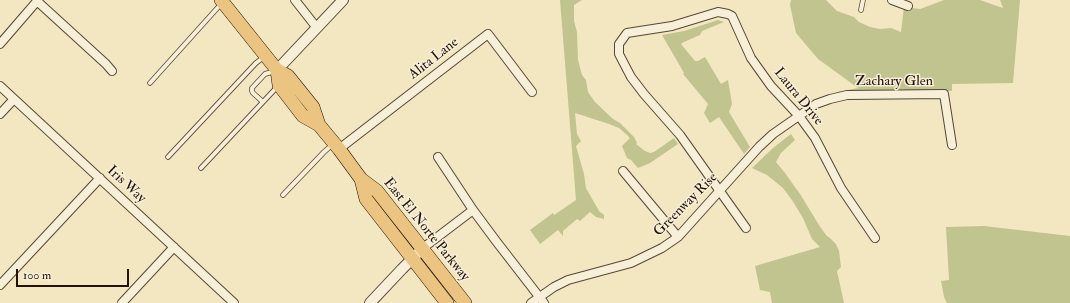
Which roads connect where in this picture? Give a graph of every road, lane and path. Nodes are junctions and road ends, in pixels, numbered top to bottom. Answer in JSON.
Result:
{"nodes":[{"id":1,"x":295,"y":0,"type":"edge"},
{"id":2,"x":343,"y":0,"type":"edge"},
{"id":3,"x":863,"y":0,"type":"edge"},
{"id":4,"x":892,"y":0,"type":"edge"},
{"id":5,"x":38,"y":1,"type":"edge"},
{"id":6,"x":222,"y":1,"type":"edge"},
{"id":7,"x":908,"y":6,"type":"dead end"},
{"id":8,"x":860,"y":10,"type":"dead end"},
{"id":9,"x":317,"y":28,"type":"junction"},
{"id":10,"x":0,"y":44,"type":"edge"},
{"id":11,"x":266,"y":55,"type":"junction"},
{"id":12,"x":277,"y":70,"type":"junction"},
{"id":13,"x":112,"y":71,"type":"dead end"},
{"id":14,"x":150,"y":83,"type":"dead end"},
{"id":15,"x":279,"y":85,"type":"junction"},
{"id":16,"x":0,"y":86,"type":"edge"},
{"id":17,"x":532,"y":92,"type":"dead end"},
{"id":18,"x":14,"y":100,"type":"junction"},
{"id":19,"x":263,"y":102,"type":"junction"},
{"id":20,"x":0,"y":114,"type":"edge"},
{"id":21,"x":799,"y":116,"type":"junction"},
{"id":22,"x":319,"y":125,"type":"junction"},
{"id":23,"x":952,"y":145,"type":"dead end"},
{"id":24,"x":336,"y":146,"type":"junction"},
{"id":25,"x":168,"y":157,"type":"dead end"},
{"id":26,"x":438,"y":157,"type":"dead end"},
{"id":27,"x":201,"y":168,"type":"dead end"},
{"id":28,"x":623,"y":171,"type":"dead end"},
{"id":29,"x":100,"y":178,"type":"junction"},
{"id":30,"x":361,"y":179,"type":"junction"},
{"id":31,"x":720,"y":190,"type":"junction"},
{"id":32,"x":283,"y":195,"type":"dead end"},
{"id":33,"x":473,"y":210,"type":"junction"},
{"id":34,"x":746,"y":228,"type":"dead end"},
{"id":35,"x":678,"y":237,"type":"junction"},
{"id":36,"x":876,"y":238,"type":"dead end"},
{"id":37,"x":174,"y":247,"type":"junction"},
{"id":38,"x":423,"y":248,"type":"junction"},
{"id":39,"x":413,"y":258,"type":"junction"},
{"id":40,"x":0,"y":285,"type":"edge"},
{"id":41,"x":541,"y":300,"type":"edge"},
{"id":42,"x":122,"y":303,"type":"edge"},
{"id":43,"x":234,"y":303,"type":"edge"},
{"id":44,"x":370,"y":303,"type":"edge"},
{"id":45,"x":448,"y":303,"type":"edge"},
{"id":46,"x":466,"y":303,"type":"edge"},
{"id":47,"x":531,"y":303,"type":"edge"}],
"edges":[{"from":1,"to":9,"type":"street"},
{"from":2,"to":9,"type":"street"},
{"from":3,"to":8,"type":"lane"},
{"from":4,"to":7,"type":"street"},
{"from":5,"to":10,"type":"street"},
{"from":5,"to":13,"type":"street"},
{"from":6,"to":11,"type":"main road","name":"East El Norte Parkway"},
{"from":6,"to":14,"type":"lane"},
{"from":9,"to":12,"type":"street"},
{"from":11,"to":12,"type":"main road","name":"East El Norte Parkway"},
{"from":11,"to":25,"type":"lane"},
{"from":12,"to":15,"type":"main road","name":"East El Norte Parkway"},
{"from":12,"to":19,"type":"lane"},
{"from":12,"to":22,"type":"main road","name":"East El Norte Parkway"},
{"from":15,"to":19,"type":"lane"},
{"from":15,"to":22,"type":"main road","name":"East El Norte Parkway"},
{"from":16,"to":18,"type":"street","name":"Iris Way"},
{"from":17,"to":24,"type":"street","name":"Alita Lane"},
{"from":18,"to":20,"type":"street"},
{"from":18,"to":29,"type":"street","name":"Iris Way"},
{"from":19,"to":27,"type":"lane"},
{"from":21,"to":23,"type":"street","name":"Zachary Glen"},
{"from":21,"to":31,"type":"street","name":"Greenway Rise"},
{"from":21,"to":31,"type":"street","name":"Laura Drive"},
{"from":21,"to":36,"type":"street","name":"Laura Drive"},
{"from":22,"to":24,"type":"main road","name":"East El Norte Parkway"},
{"from":24,"to":30,"type":"main road","name":"East El Norte Parkway"},
{"from":24,"to":32,"type":"lane"},
{"from":26,"to":33,"type":"street"},
{"from":28,"to":35,"type":"street"},
{"from":29,"to":37,"type":"street","name":"Iris Way"},
{"from":29,"to":40,"type":"street"},
{"from":30,"to":38,"type":"main road","name":"East El Norte Parkway"},
{"from":30,"to":39,"type":"main road","name":"East El Norte Parkway"},
{"from":31,"to":34,"type":"street"},
{"from":31,"to":35,"type":"street","name":"Greenway Rise"},
{"from":33,"to":38,"type":"street"},
{"from":33,"to":41,"type":"street"},
{"from":35,"to":41,"type":"street","name":"Greenway Rise"},
{"from":37,"to":42,"type":"street"},
{"from":37,"to":43,"type":"street","name":"Iris Way"},
{"from":38,"to":39,"type":"street"},
{"from":38,"to":46,"type":"main road","name":"East El Norte Parkway"},
{"from":39,"to":44,"type":"street"},
{"from":39,"to":45,"type":"main road","name":"East El Norte Parkway"},
{"from":41,"to":47,"type":"street","name":"Greenway Rise"}]}
